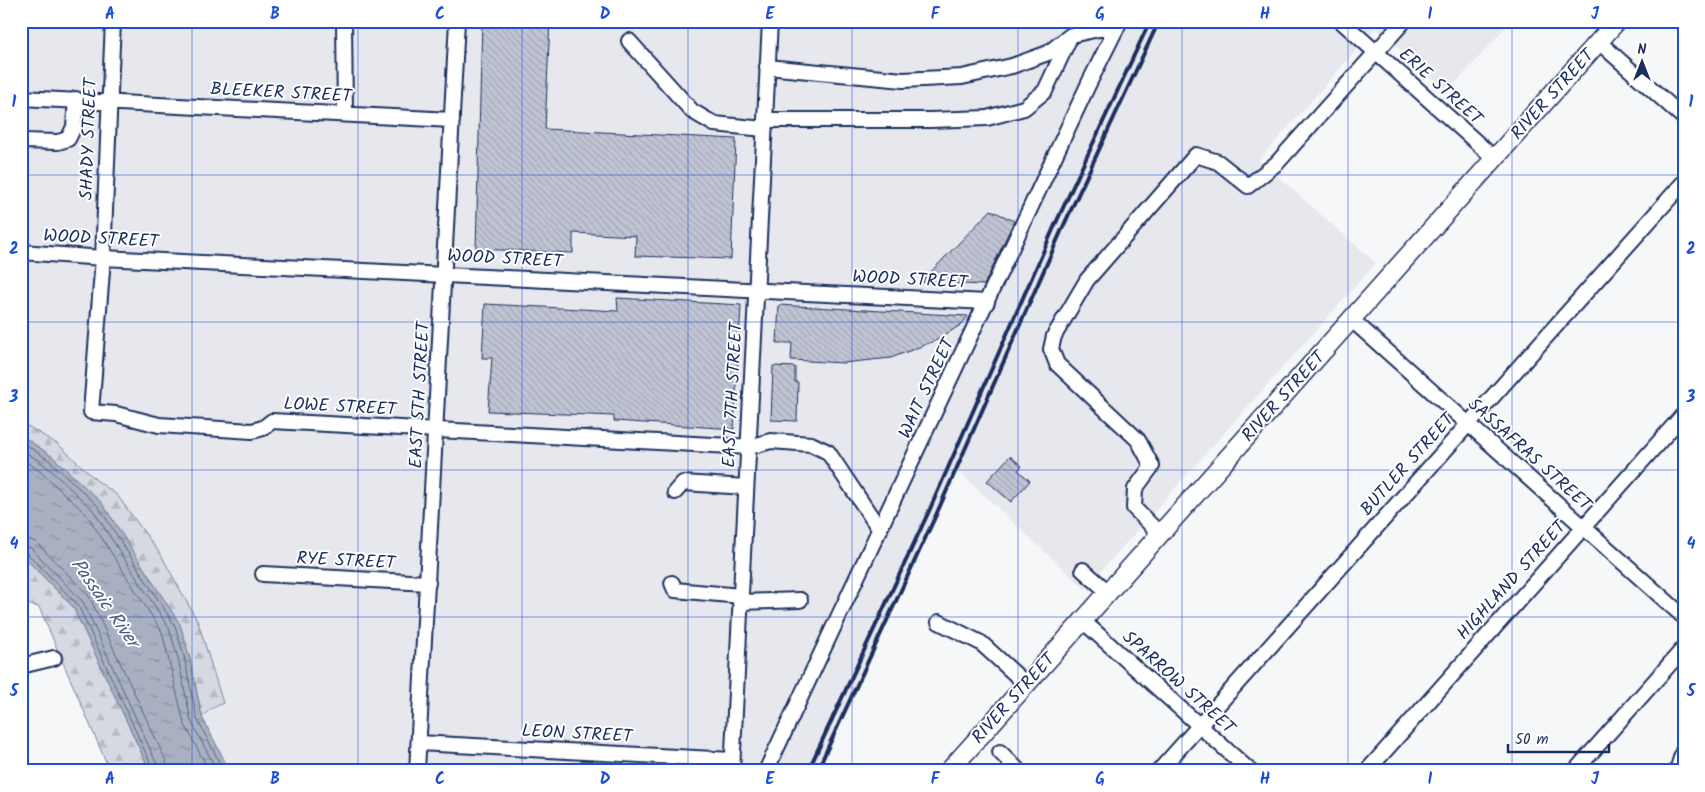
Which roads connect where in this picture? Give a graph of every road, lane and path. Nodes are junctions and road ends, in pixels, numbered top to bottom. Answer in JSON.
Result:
{"nodes":[{"id":1,"x":112,"y":21,"type":"edge"},
{"id":2,"x":344,"y":21,"type":"edge"},
{"id":3,"x":457,"y":21,"type":"edge"},
{"id":4,"x":770,"y":21,"type":"edge"},
{"id":5,"x":1341,"y":21,"type":"edge"},
{"id":6,"x":1404,"y":21,"type":"edge"},
{"id":7,"x":1617,"y":21,"type":"edge"},
{"id":8,"x":1118,"y":25,"type":"edge"},
{"id":9,"x":1071,"y":35,"type":"junction"},
{"id":10,"x":629,"y":41,"type":"dead end"},
{"id":11,"x":1598,"y":42,"type":"junction"},
{"id":12,"x":1376,"y":52,"type":"junction"},
{"id":13,"x":768,"y":67,"type":"junction"},
{"id":14,"x":21,"y":98,"type":"edge"},
{"id":15,"x":76,"y":99,"type":"junction"},
{"id":16,"x":108,"y":100,"type":"junction"},
{"id":17,"x":345,"y":114,"type":"junction"},
{"id":18,"x":1684,"y":118,"type":"edge"},
{"id":19,"x":452,"y":120,"type":"junction"},
{"id":20,"x":764,"y":124,"type":"junction"},
{"id":21,"x":21,"y":141,"type":"edge"},
{"id":22,"x":1494,"y":158,"type":"junction"},
{"id":23,"x":1684,"y":182,"type":"edge"},
{"id":24,"x":21,"y":252,"type":"edge"},
{"id":25,"x":103,"y":258,"type":"junction"},
{"id":26,"x":444,"y":274,"type":"junction"},
{"id":27,"x":756,"y":289,"type":"junction"},
{"id":28,"x":987,"y":302,"type":"junction"},
{"id":29,"x":1351,"y":319,"type":"junction"},
{"id":30,"x":1683,"y":416,"type":"edge"},
{"id":31,"x":272,"y":421,"type":"joint"},
{"id":32,"x":1468,"y":424,"type":"junction"},
{"id":33,"x":436,"y":429,"type":"junction"},
{"id":34,"x":749,"y":448,"type":"junction"},
{"id":35,"x":746,"y":487,"type":"junction"},
{"id":36,"x":675,"y":492,"type":"dead end"},
{"id":37,"x":1583,"y":527,"type":"junction"},
{"id":38,"x":880,"y":530,"type":"junction"},
{"id":39,"x":1160,"y":534,"type":"junction"},
{"id":40,"x":1083,"y":570,"type":"dead end"},
{"id":41,"x":263,"y":574,"type":"dead end"},
{"id":42,"x":428,"y":583,"type":"junction"},
{"id":43,"x":672,"y":583,"type":"dead end"},
{"id":44,"x":1108,"y":592,"type":"junction"},
{"id":45,"x":740,"y":599,"type":"junction"},
{"id":46,"x":800,"y":600,"type":"dead end"},
{"id":47,"x":1684,"y":617,"type":"edge"},
{"id":48,"x":1082,"y":621,"type":"junction"},
{"id":49,"x":939,"y":622,"type":"dead end"},
{"id":50,"x":1684,"y":648,"type":"edge"},
{"id":51,"x":54,"y":658,"type":"dead end"},
{"id":52,"x":21,"y":666,"type":"edge"},
{"id":53,"x":1026,"y":684,"type":"junction"},
{"id":54,"x":1199,"y":725,"type":"junction"},
{"id":55,"x":419,"y":743,"type":"junction"},
{"id":56,"x":1684,"y":748,"type":"edge"},
{"id":57,"x":1000,"y":752,"type":"dead end"},
{"id":58,"x":732,"y":765,"type":"edge"},
{"id":59,"x":418,"y":771,"type":"edge"},
{"id":60,"x":766,"y":771,"type":"edge"},
{"id":61,"x":949,"y":771,"type":"edge"},
{"id":62,"x":1019,"y":771,"type":"edge"},
{"id":63,"x":1159,"y":771,"type":"edge"},
{"id":64,"x":1250,"y":771,"type":"edge"},
{"id":65,"x":1367,"y":771,"type":"edge"},
{"id":66,"x":1574,"y":771,"type":"edge"},
{"id":67,"x":1676,"y":771,"type":"edge"}],
"edges":[{"from":1,"to":16,"type":"street","name":"SHADY STREET"},
{"from":2,"to":17,"type":"street"},
{"from":3,"to":19,"type":"street","name":"EAST 5TH STREET"},
{"from":4,"to":13,"type":"street","name":"EAST 7TH STREET"},
{"from":5,"to":12,"type":"street","name":"ERIE STREET"},
{"from":6,"to":12,"type":"street"},
{"from":7,"to":11,"type":"main road","name":"RIVER STREET"},
{"from":8,"to":9,"type":"street"},
{"from":8,"to":28,"type":"street","name":"WAIT STREET"},
{"from":9,"to":13,"type":"street"},
{"from":9,"to":20,"type":"street"},
{"from":10,"to":20,"type":"street"},
{"from":11,"to":18,"type":"street"},
{"from":11,"to":22,"type":"main road","name":"RIVER STREET"},
{"from":12,"to":22,"type":"street","name":"ERIE STREET"},
{"from":12,"to":39,"type":"street"},
{"from":13,"to":20,"type":"street","name":"EAST 7TH STREET"},
{"from":14,"to":15,"type":"street","name":"BLEEKER STREET"},
{"from":15,"to":16,"type":"street","name":"BLEEKER STREET"},
{"from":15,"to":21,"type":"street"},
{"from":16,"to":17,"type":"street","name":"BLEEKER STREET"},
{"from":16,"to":25,"type":"street","name":"SHADY STREET"},
{"from":17,"to":19,"type":"street","name":"BLEEKER STREET"},
{"from":19,"to":26,"type":"street","name":"EAST 5TH STREET"},
{"from":20,"to":27,"type":"street","name":"EAST 7TH STREET"},
{"from":22,"to":29,"type":"main road","name":"RIVER STREET"},
{"from":23,"to":32,"type":"street","name":"BUTLER STREET"},
{"from":24,"to":25,"type":"street","name":"WOOD STREET"},
{"from":25,"to":26,"type":"street","name":"WOOD STREET"},
{"from":25,"to":31,"type":"street","name":"SHADY STREET"},
{"from":26,"to":27,"type":"street","name":"WOOD STREET"},
{"from":26,"to":33,"type":"street","name":"EAST 5TH STREET"},
{"from":27,"to":28,"type":"street","name":"WOOD STREET"},
{"from":27,"to":34,"type":"street","name":"EAST 7TH STREET"},
{"from":28,"to":38,"type":"street","name":"WAIT STREET"},
{"from":29,"to":32,"type":"street","name":"SASSAFRAS STREET"},
{"from":29,"to":39,"type":"main road","name":"RIVER STREET"},
{"from":30,"to":37,"type":"street","name":"HIGHLAND STREET"},
{"from":31,"to":33,"type":"street","name":"LOWE STREET"},
{"from":32,"to":37,"type":"street","name":"SASSAFRAS STREET"},
{"from":32,"to":54,"type":"street","name":"BUTLER STREET"},
{"from":33,"to":34,"type":"street","name":"LOWE STREET"},
{"from":33,"to":42,"type":"street","name":"EAST 5TH STREET"},
{"from":34,"to":35,"type":"street","name":"EAST 7TH STREET"},
{"from":34,"to":38,"type":"street","name":"LOWE STREET"},
{"from":35,"to":36,"type":"street"},
{"from":35,"to":45,"type":"street","name":"EAST 7TH STREET"},
{"from":37,"to":47,"type":"street","name":"SASSAFRAS STREET"},
{"from":37,"to":65,"type":"street","name":"HIGHLAND STREET"},
{"from":38,"to":60,"type":"street","name":"WAIT STREET"},
{"from":39,"to":44,"type":"main road","name":"RIVER STREET"},
{"from":40,"to":44,"type":"street"},
{"from":41,"to":42,"type":"street","name":"RYE STREET"},
{"from":42,"to":55,"type":"street","name":"EAST 5TH STREET"},
{"from":43,"to":45,"type":"street"},
{"from":44,"to":48,"type":"main road","name":"RIVER STREET"},
{"from":45,"to":46,"type":"street"},
{"from":45,"to":58,"type":"street","name":"EAST 7TH STREET"},
{"from":48,"to":53,"type":"main road","name":"RIVER STREET"},
{"from":48,"to":54,"type":"street","name":"SPARROW STREET"},
{"from":49,"to":53,"type":"street"},
{"from":50,"to":66,"type":"street"},
{"from":51,"to":52,"type":"street"},
{"from":53,"to":61,"type":"main road","name":"RIVER STREET"},
{"from":54,"to":63,"type":"street","name":"BUTLER STREET"},
{"from":54,"to":64,"type":"street","name":"SPARROW STREET"},
{"from":55,"to":58,"type":"street","name":"LEON STREET"},
{"from":55,"to":59,"type":"street","name":"EAST 5TH STREET"},
{"from":56,"to":67,"type":"street"},
{"from":57,"to":62,"type":"street"}]}
